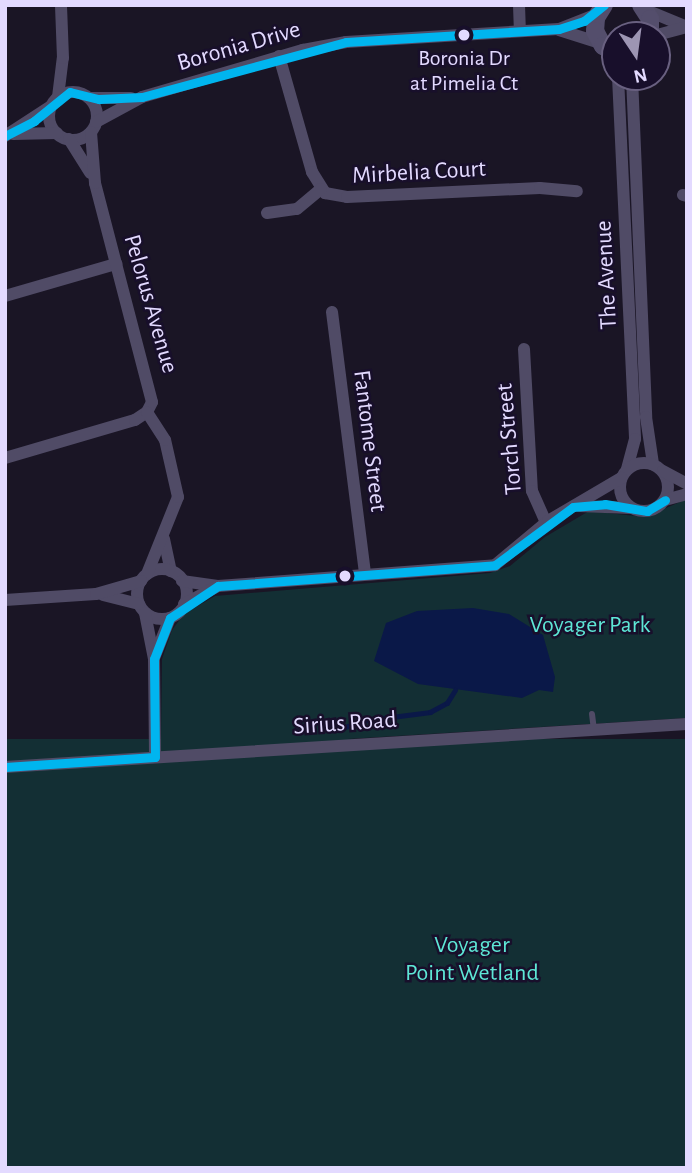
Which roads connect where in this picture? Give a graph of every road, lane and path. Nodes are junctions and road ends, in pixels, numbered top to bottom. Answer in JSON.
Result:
{"nodes":[{"id":1,"x":61,"y":5,"type":"edge"},
{"id":2,"x":519,"y":5,"type":"edge"},
{"id":3,"x":644,"y":8,"type":"edge"},
{"id":4,"x":601,"y":10,"type":"edge"},
{"id":5,"x":687,"y":27,"type":"edge"},
{"id":6,"x":559,"y":29,"type":"junction"},
{"id":7,"x":520,"y":31,"type":"junction"},
{"id":8,"x":601,"y":38,"type":"edge"},
{"id":9,"x":601,"y":49,"type":"edge"},
{"id":10,"x":279,"y":56,"type":"junction"},
{"id":11,"x":63,"y":58,"type":"junction"},
{"id":12,"x":619,"y":91,"type":"edge"},
{"id":13,"x":633,"y":91,"type":"edge"},
{"id":14,"x":85,"y":95,"type":"junction"},
{"id":15,"x":142,"y":97,"type":"junction"},
{"id":16,"x":54,"y":102,"type":"junction"},
{"id":17,"x":94,"y":127,"type":"junction"},
{"id":18,"x":7,"y":135,"type":"edge"},
{"id":19,"x":63,"y":136,"type":"junction"},
{"id":20,"x":95,"y":183,"type":"junction"},
{"id":21,"x":321,"y":189,"type":"junction"},
{"id":22,"x":577,"y":191,"type":"dead end"},
{"id":23,"x":267,"y":213,"type":"dead end"},
{"id":24,"x":116,"y":264,"type":"junction"},
{"id":25,"x":5,"y":296,"type":"edge"},
{"id":26,"x":332,"y":312,"type":"dead end"},
{"id":27,"x":524,"y":349,"type":"dead end"},
{"id":28,"x":147,"y":412,"type":"junction"},
{"id":29,"x":5,"y":458,"type":"edge"},
{"id":30,"x":658,"y":468,"type":"junction"},
{"id":31,"x":624,"y":474,"type":"junction"},
{"id":32,"x":687,"y":484,"type":"edge"},
{"id":33,"x":687,"y":494,"type":"edge"},
{"id":34,"x":665,"y":500,"type":"junction"},
{"id":35,"x":573,"y":507,"type":"junction"},
{"id":36,"x":632,"y":508,"type":"junction"},
{"id":37,"x":546,"y":523,"type":"junction"},
{"id":38,"x":164,"y":539,"type":"junction"},
{"id":39,"x":171,"y":571,"type":"junction"},
{"id":40,"x":365,"y":575,"type":"junction"},
{"id":41,"x":144,"y":578,"type":"junction"},
{"id":42,"x":182,"y":581,"type":"junction"},
{"id":43,"x":218,"y":586,"type":"junction"},
{"id":44,"x":96,"y":594,"type":"junction"},
{"id":45,"x":5,"y":600,"type":"edge"},
{"id":46,"x":184,"y":604,"type":"junction"},
{"id":47,"x":142,"y":609,"type":"junction"},
{"id":48,"x":170,"y":618,"type":"junction"},
{"id":49,"x":153,"y":659,"type":"junction"},
{"id":50,"x":592,"y":713,"type":"dead end"},
{"id":51,"x":687,"y":724,"type":"edge"},
{"id":52,"x":594,"y":730,"type":"junction"},
{"id":53,"x":155,"y":757,"type":"junction"},
{"id":54,"x":5,"y":767,"type":"edge"}],
"edges":[{"from":1,"to":11,"type":"street"},
{"from":2,"to":7,"type":"street"},
{"from":3,"to":5,"type":"street"},
{"from":4,"to":6,"type":"street","name":"Boronia Drive"},
{"from":4,"to":8,"type":"street"},
{"from":6,"to":7,"type":"street","name":"Boronia Drive"},
{"from":6,"to":9,"type":"street","name":"Boronia Drive"},
{"from":7,"to":10,"type":"street","name":"Boronia Drive"},
{"from":10,"to":15,"type":"street","name":"Boronia Drive"},
{"from":10,"to":21,"type":"street","name":"Mirbelia Court"},
{"from":11,"to":14,"type":"street"},
{"from":11,"to":16,"type":"street"},
{"from":12,"to":31,"type":"street","name":"The Avenue"},
{"from":13,"to":30,"type":"street","name":"The Avenue"},
{"from":14,"to":15,"type":"street","name":"Boronia Drive"},
{"from":14,"to":16,"type":"street"},
{"from":14,"to":17,"type":"street"},
{"from":15,"to":17,"type":"street","name":"Boronia Drive"},
{"from":16,"to":18,"type":"street"},
{"from":16,"to":19,"type":"street"},
{"from":17,"to":19,"type":"street"},
{"from":17,"to":20,"type":"street","name":"Pelorus Avenue"},
{"from":18,"to":19,"type":"street"},
{"from":19,"to":20,"type":"street","name":"Pelorus Avenue"},
{"from":20,"to":24,"type":"street","name":"Pelorus Avenue"},
{"from":21,"to":22,"type":"street","name":"Mirbelia Court"},
{"from":21,"to":23,"type":"street"},
{"from":24,"to":25,"type":"street"},
{"from":24,"to":28,"type":"street","name":"Pelorus Avenue"},
{"from":26,"to":40,"type":"street","name":"Fantome Street"},
{"from":27,"to":37,"type":"street","name":"Torch Street"},
{"from":28,"to":29,"type":"street","name":"Pelorus Avenue"},
{"from":28,"to":38,"type":"street"},
{"from":30,"to":31,"type":"street"},
{"from":30,"to":32,"type":"street"},
{"from":30,"to":34,"type":"street"},
{"from":31,"to":35,"type":"street"},
{"from":31,"to":36,"type":"street"},
{"from":33,"to":34,"type":"street"},
{"from":34,"to":36,"type":"street"},
{"from":35,"to":36,"type":"street"},
{"from":35,"to":37,"type":"street"},
{"from":37,"to":40,"type":"street"},
{"from":38,"to":39,"type":"street"},
{"from":38,"to":41,"type":"street"},
{"from":39,"to":41,"type":"street"},
{"from":39,"to":42,"type":"street"},
{"from":40,"to":43,"type":"street"},
{"from":41,"to":44,"type":"street"},
{"from":41,"to":47,"type":"street"},
{"from":42,"to":43,"type":"street"},
{"from":42,"to":46,"type":"street"},
{"from":43,"to":46,"type":"street"},
{"from":44,"to":45,"type":"street"},
{"from":44,"to":47,"type":"street"},
{"from":46,"to":48,"type":"street"},
{"from":47,"to":48,"type":"street"},
{"from":47,"to":49,"type":"street"},
{"from":48,"to":49,"type":"street"},
{"from":49,"to":53,"type":"street"},
{"from":50,"to":52,"type":"lane"},
{"from":51,"to":52,"type":"street","name":"Sirius Road"},
{"from":52,"to":53,"type":"street","name":"Sirius Road"},
{"from":53,"to":54,"type":"street","name":"Sirius Road"}]}
